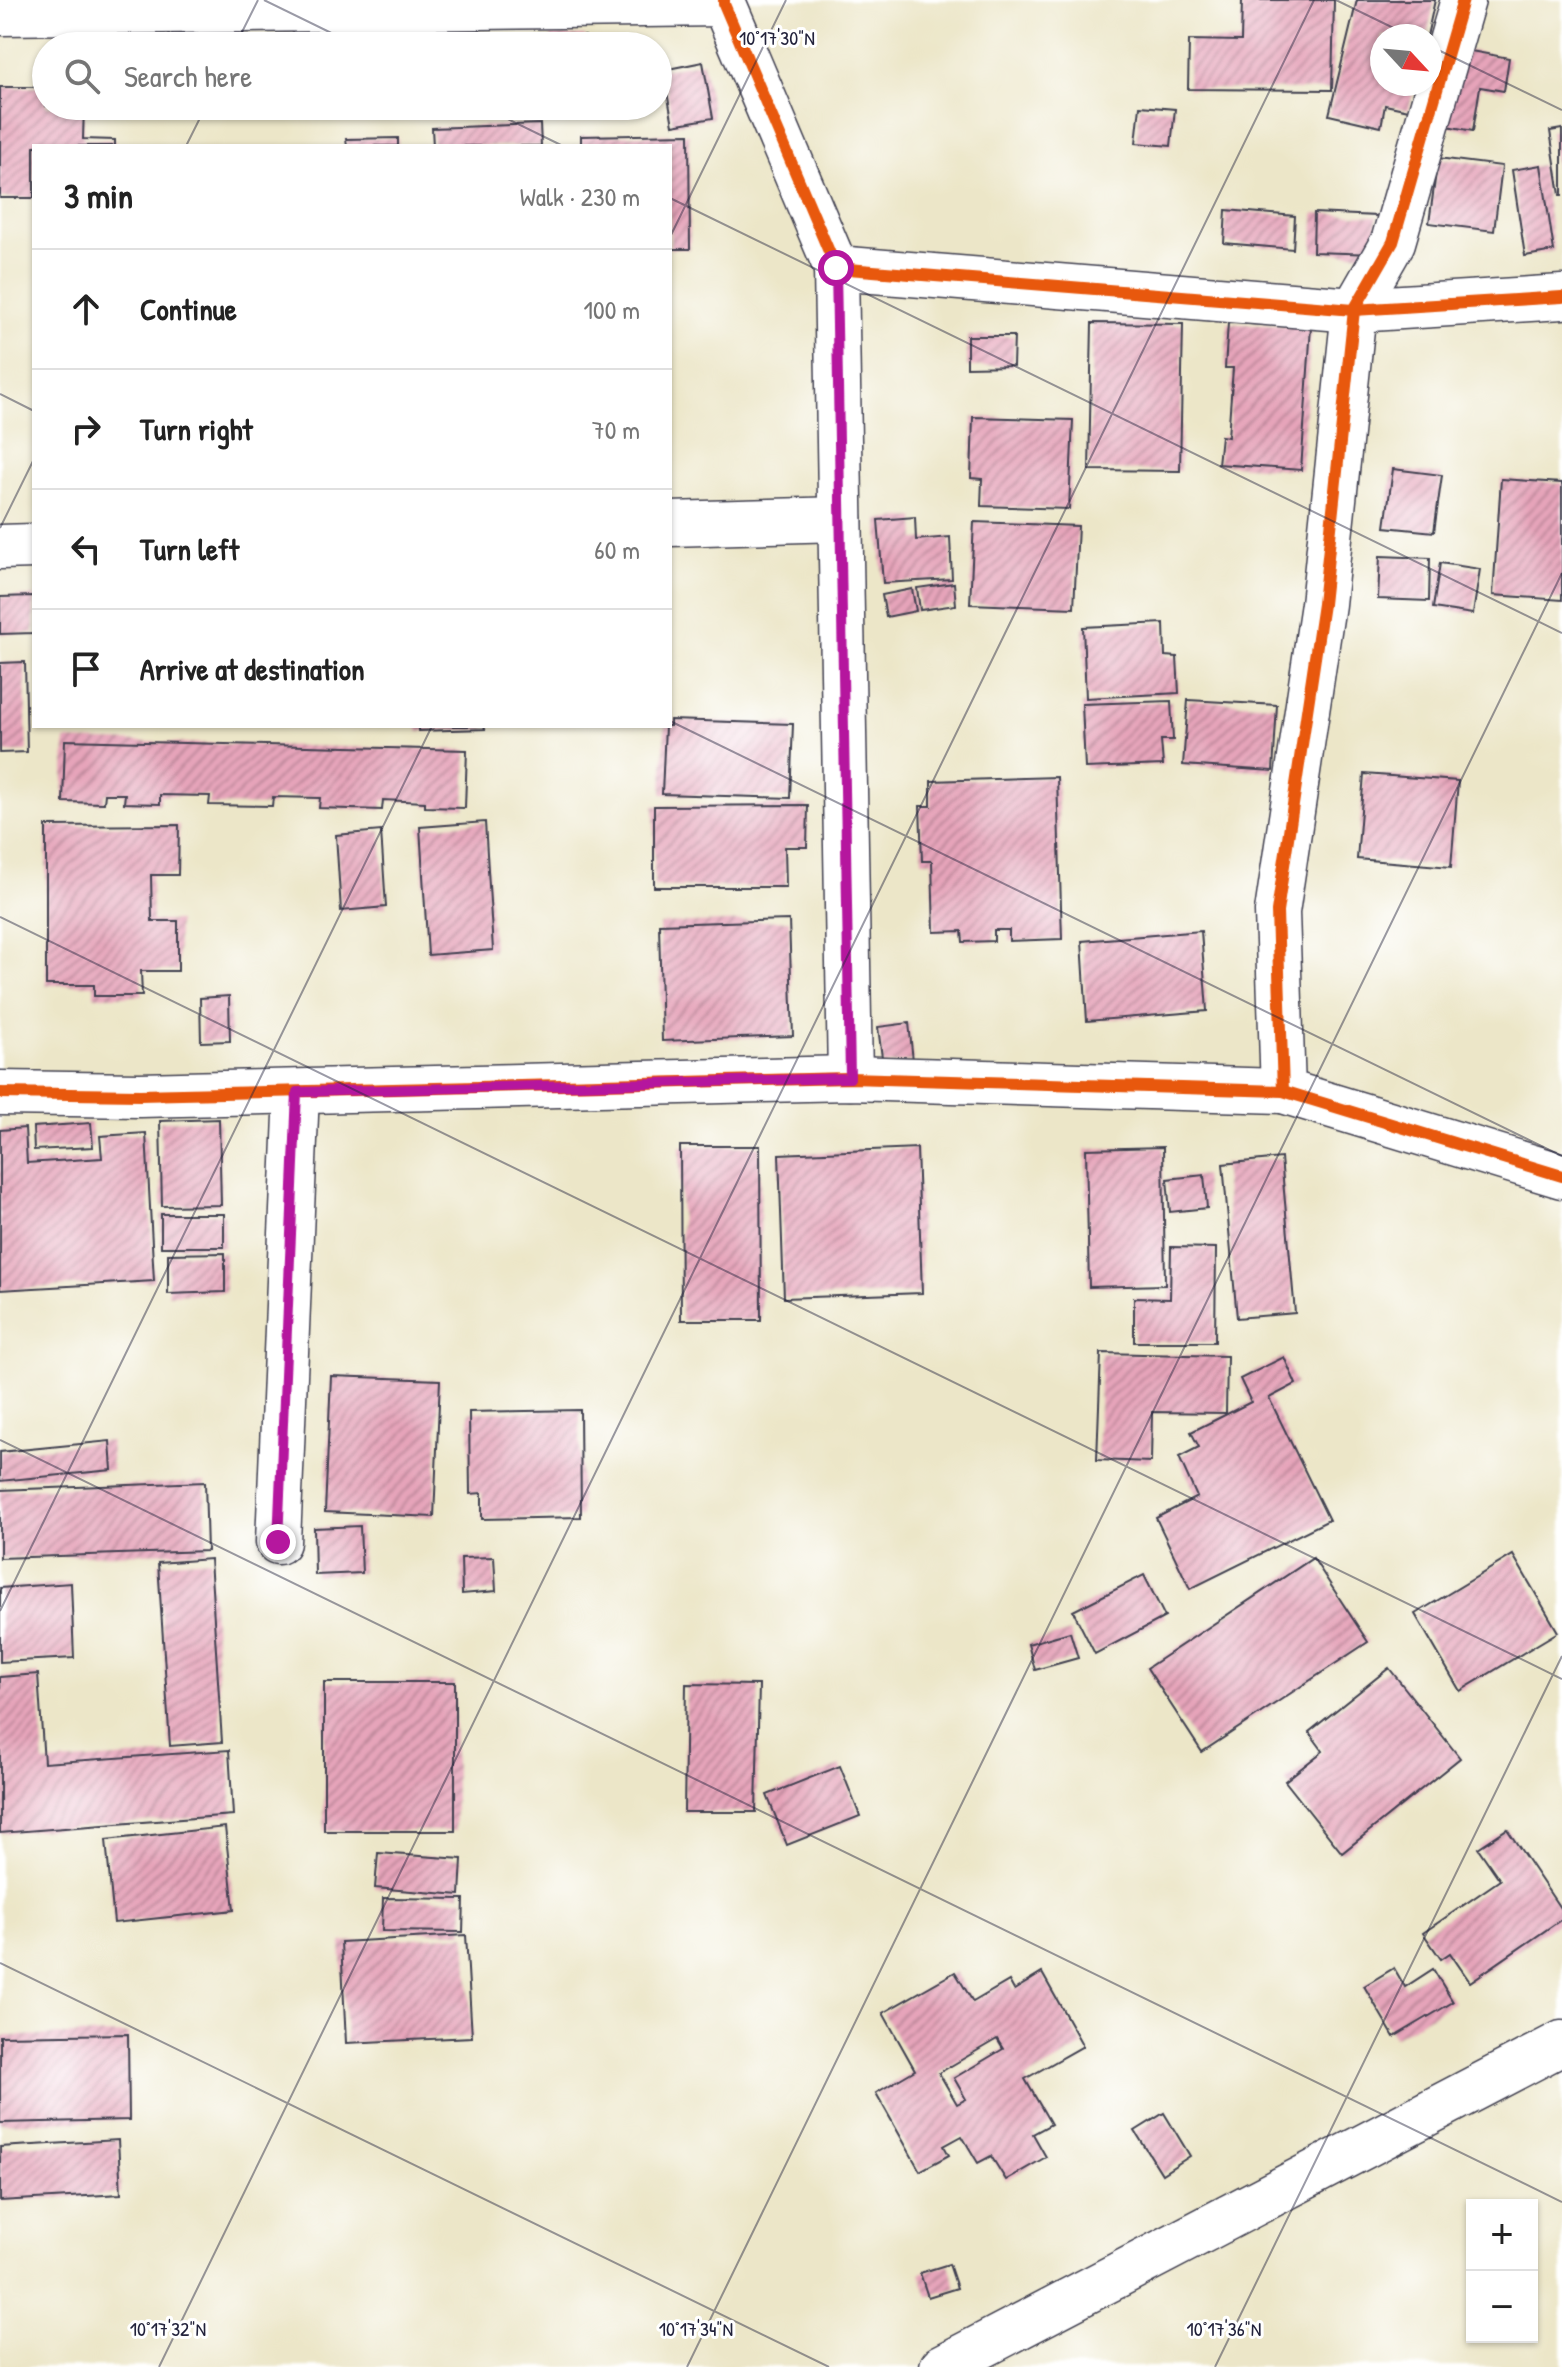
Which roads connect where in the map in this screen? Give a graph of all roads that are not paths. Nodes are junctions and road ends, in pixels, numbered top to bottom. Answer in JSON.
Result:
{"nodes":[{"id":1,"x":1463,"y":0,"type":"edge"},
{"id":2,"x":724,"y":2,"type":"edge"},
{"id":3,"x":0,"y":13,"type":"edge"},
{"id":4,"x":836,"y":268,"type":"junction"},
{"id":5,"x":1562,"y":297,"type":"edge"},
{"id":6,"x":1354,"y":310,"type":"junction"},
{"id":7,"x":840,"y":519,"type":"junction"},
{"id":8,"x":672,"y":524,"type":"edge"},
{"id":9,"x":32,"y":546,"type":"edge"},
{"id":10,"x":0,"y":547,"type":"edge"},
{"id":11,"x":850,"y":1078,"type":"junction"},
{"id":12,"x":1283,"y":1091,"type":"junction"},
{"id":13,"x":297,"y":1092,"type":"junction"},
{"id":14,"x":0,"y":1093,"type":"edge"},
{"id":15,"x":1562,"y":1176,"type":"edge"},
{"id":16,"x":278,"y":1542,"type":"dead end"},
{"id":17,"x":1562,"y":2043,"type":"edge"},
{"id":18,"x":942,"y":2367,"type":"edge"}],
"edges":[{"from":1,"to":6,"type":"street"},
{"from":2,"to":3,"type":"street"},
{"from":2,"to":4,"type":"street"},
{"from":4,"to":6,"type":"street"},
{"from":4,"to":7,"type":"street"},
{"from":5,"to":6,"type":"street"},
{"from":6,"to":12,"type":"street"},
{"from":7,"to":8,"type":"street"},
{"from":7,"to":11,"type":"street"},
{"from":9,"to":10,"type":"street"},
{"from":11,"to":12,"type":"street"},
{"from":11,"to":13,"type":"street"},
{"from":12,"to":15,"type":"street"},
{"from":13,"to":14,"type":"street"},
{"from":13,"to":16,"type":"street"},
{"from":17,"to":18,"type":"street"}]}
